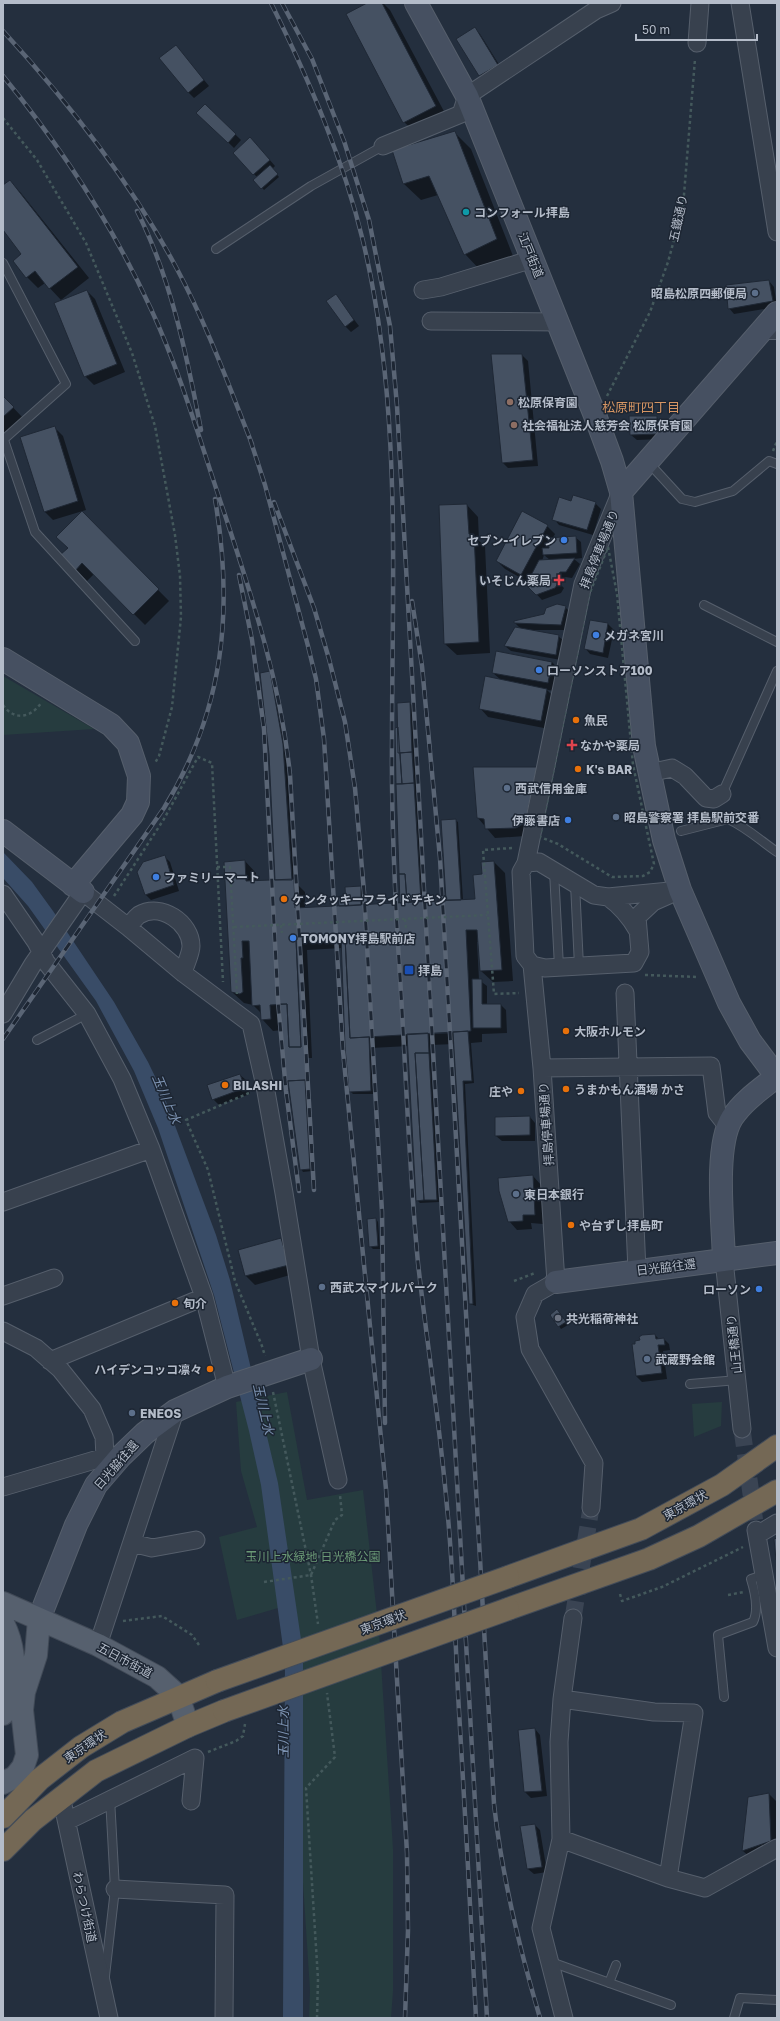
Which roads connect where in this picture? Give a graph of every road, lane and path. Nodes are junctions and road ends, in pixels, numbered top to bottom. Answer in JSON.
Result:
{"nodes":[{"id":1,"x":416,"y":3,"type":"edge"},
{"id":2,"x":612,"y":3,"type":"edge"},
{"id":3,"x":700,"y":3,"type":"edge"},
{"id":4,"x":740,"y":3,"type":"edge"},
{"id":5,"x":697,"y":42,"type":"joint"},
{"id":6,"x":468,"y":96,"type":"junction"},
{"id":7,"x":3,"y":118,"type":"edge"},
{"id":8,"x":383,"y":146,"type":"joint"},
{"id":9,"x":777,"y":232,"type":"edge"},
{"id":10,"x":216,"y":249,"type":"dead end"},
{"id":11,"x":533,"y":259,"type":"junction"},
{"id":12,"x":3,"y":264,"type":"edge"},
{"id":13,"x":423,"y":290,"type":"dead end"},
{"id":14,"x":777,"y":313,"type":"edge"},
{"id":15,"x":431,"y":321,"type":"dead end"},
{"id":16,"x":559,"y":322,"type":"junction"},
{"id":17,"x":768,"y":335,"type":"edge"},
{"id":18,"x":596,"y":418,"type":"junction"},
{"id":19,"x":4,"y":440,"type":"edge"},
{"id":20,"x":648,"y":461,"type":"junction"},
{"id":21,"x":777,"y":464,"type":"edge"},
{"id":22,"x":621,"y":492,"type":"junction"},
{"id":23,"x":617,"y":594,"type":"joint"},
{"id":24,"x":704,"y":605,"type":"dead end"},
{"id":25,"x":135,"y":641,"type":"dead end"},
{"id":26,"x":777,"y":642,"type":"edge"},
{"id":27,"x":3,"y":659,"type":"edge"},
{"id":28,"x":777,"y":671,"type":"edge"},
{"id":29,"x":41,"y":703,"type":"dead end"},
{"id":30,"x":3,"y":705,"type":"edge"},
{"id":31,"x":649,"y":773,"type":"junction"},
{"id":32,"x":139,"y":776,"type":"junction"},
{"id":33,"x":722,"y":794,"type":"joint"},
{"id":34,"x":3,"y":831,"type":"edge"},
{"id":35,"x":681,"y":831,"type":"dead end"},
{"id":36,"x":512,"y":848,"type":"dead end"},
{"id":37,"x":777,"y":852,"type":"edge"},
{"id":38,"x":526,"y":863,"type":"junction"},
{"id":39,"x":217,"y":867,"type":"junction"},
{"id":40,"x":554,"y":871,"type":"junction"},
{"id":41,"x":575,"y":883,"type":"junction"},
{"id":42,"x":78,"y":888,"type":"junction"},
{"id":43,"x":680,"y":890,"type":"junction"},
{"id":44,"x":3,"y":894,"type":"edge"},
{"id":45,"x":608,"y":897,"type":"junction"},
{"id":46,"x":111,"y":901,"type":"dead end"},
{"id":47,"x":487,"y":915,"type":"junction"},
{"id":48,"x":405,"y":919,"type":"junction"},
{"id":49,"x":281,"y":925,"type":"junction"},
{"id":50,"x":128,"y":926,"type":"junction"},
{"id":51,"x":234,"y":927,"type":"junction"},
{"id":52,"x":406,"y":929,"type":"dead end"},
{"id":53,"x":638,"y":930,"type":"junction"},
{"id":54,"x":282,"y":933,"type":"dead end"},
{"id":55,"x":45,"y":948,"type":"junction"},
{"id":56,"x":532,"y":966,"type":"junction"},
{"id":57,"x":579,"y":966,"type":"junction"},
{"id":58,"x":559,"y":968,"type":"junction"},
{"id":59,"x":183,"y":973,"type":"junction"},
{"id":60,"x":644,"y":975,"type":"dead end"},
{"id":61,"x":701,"y":977,"type":"dead end"},
{"id":62,"x":223,"y":983,"type":"dead end"},
{"id":63,"x":237,"y":991,"type":"dead end"},
{"id":64,"x":521,"y":993,"type":"dead end"},
{"id":65,"x":625,"y":994,"type":"dead end"},
{"id":66,"x":3,"y":1014,"type":"edge"},
{"id":67,"x":87,"y":1014,"type":"junction"},
{"id":68,"x":37,"y":1040,"type":"dead end"},
{"id":69,"x":629,"y":1066,"type":"junction"},
{"id":70,"x":542,"y":1068,"type":"junction"},
{"id":71,"x":777,"y":1077,"type":"edge"},
{"id":72,"x":265,"y":1086,"type":"junction"},
{"id":73,"x":728,"y":1127,"type":"junction"},
{"id":74,"x":151,"y":1149,"type":"junction"},
{"id":75,"x":3,"y":1202,"type":"edge"},
{"id":76,"x":777,"y":1253,"type":"edge"},
{"id":77,"x":724,"y":1260,"type":"junction"},
{"id":78,"x":637,"y":1271,"type":"junction"},
{"id":79,"x":54,"y":1278,"type":"dead end"},
{"id":80,"x":556,"y":1282,"type":"junction"},
{"id":81,"x":3,"y":1296,"type":"edge"},
{"id":82,"x":204,"y":1297,"type":"junction"},
{"id":83,"x":3,"y":1331,"type":"edge"},
{"id":84,"x":311,"y":1359,"type":"junction"},
{"id":85,"x":50,"y":1361,"type":"junction"},
{"id":86,"x":264,"y":1375,"type":"junction"},
{"id":87,"x":738,"y":1380,"type":"junction"},
{"id":88,"x":690,"y":1384,"type":"dead end"},
{"id":89,"x":233,"y":1385,"type":"junction"},
{"id":90,"x":175,"y":1410,"type":"junction"},
{"id":91,"x":742,"y":1429,"type":"tunnel mouth"},
{"id":92,"x":777,"y":1446,"type":"edge"},
{"id":93,"x":113,"y":1457,"type":"junction"},
{"id":94,"x":338,"y":1480,"type":"joint"},
{"id":95,"x":3,"y":1487,"type":"edge"},
{"id":96,"x":777,"y":1491,"type":"edge"},
{"id":97,"x":591,"y":1508,"type":"tunnel mouth"},
{"id":98,"x":777,"y":1522,"type":"edge"},
{"id":99,"x":757,"y":1535,"type":"junction"},
{"id":100,"x":196,"y":1540,"type":"dead end"},
{"id":101,"x":132,"y":1543,"type":"junction"},
{"id":102,"x":763,"y":1574,"type":"junction"},
{"id":103,"x":264,"y":1582,"type":"dead end"},
{"id":104,"x":620,"y":1594,"type":"dead end"},
{"id":105,"x":3,"y":1603,"type":"edge"},
{"id":106,"x":573,"y":1618,"type":"tunnel mouth"},
{"id":107,"x":39,"y":1619,"type":"junction"},
{"id":108,"x":3,"y":1623,"type":"edge"},
{"id":109,"x":105,"y":1623,"type":"junction"},
{"id":110,"x":98,"y":1645,"type":"junction"},
{"id":111,"x":199,"y":1645,"type":"dead end"},
{"id":112,"x":777,"y":1648,"type":"edge"},
{"id":113,"x":12,"y":1691,"type":"junction"},
{"id":114,"x":178,"y":1696,"type":"junction"},
{"id":115,"x":724,"y":1697,"type":"dead end"},
{"id":116,"x":562,"y":1699,"type":"junction"},
{"id":117,"x":3,"y":1714,"type":"edge"},
{"id":118,"x":245,"y":1722,"type":"dead end"},
{"id":119,"x":188,"y":1726,"type":"junction"},
{"id":120,"x":195,"y":1758,"type":"junction"},
{"id":121,"x":3,"y":1782,"type":"edge"},
{"id":122,"x":62,"y":1796,"type":"junction"},
{"id":123,"x":110,"y":1798,"type":"junction"},
{"id":124,"x":191,"y":1801,"type":"dead end"},
{"id":125,"x":3,"y":1817,"type":"edge"},
{"id":126,"x":67,"y":1821,"type":"junction"},
{"id":127,"x":561,"y":1839,"type":"junction"},
{"id":128,"x":777,"y":1848,"type":"edge"},
{"id":129,"x":3,"y":1850,"type":"edge"},
{"id":130,"x":668,"y":1878,"type":"junction"},
{"id":131,"x":115,"y":1889,"type":"junction"},
{"id":132,"x":550,"y":1962,"type":"junction"},
{"id":133,"x":616,"y":1965,"type":"dead end"},
{"id":134,"x":609,"y":1983,"type":"junction"},
{"id":135,"x":104,"y":1993,"type":"junction"},
{"id":136,"x":777,"y":2000,"type":"edge"},
{"id":137,"x":671,"y":2004,"type":"dead end"},
{"id":138,"x":108,"y":2018,"type":"edge"},
{"id":139,"x":224,"y":2018,"type":"edge"},
{"id":140,"x":564,"y":2018,"type":"edge"},
{"id":141,"x":734,"y":2018,"type":"edge"}],
"edges":[{"from":1,"to":6,"type":"street","name":"江戸街道"},
{"from":2,"to":6,"type":"street"},
{"from":3,"to":5,"type":"street"},
{"from":4,"to":9,"type":"street"},
{"from":5,"to":18,"type":"path","name":"五鐵通り"},
{"from":6,"to":8,"type":"street"},
{"from":6,"to":11,"type":"street","name":"江戸街道"},
{"from":7,"to":32,"type":"path"},
{"from":8,"to":10,"type":"lane"},
{"from":11,"to":13,"type":"street"},
{"from":11,"to":16,"type":"street","name":"江戸街道"},
{"from":12,"to":19,"type":"lane"},
{"from":14,"to":17,"type":"street","name":"拝島停車場通り"},
{"from":15,"to":16,"type":"street"},
{"from":16,"to":18,"type":"street","name":"江戸街道"},
{"from":17,"to":20,"type":"street","name":"拝島停車場通り"},
{"from":18,"to":22,"type":"street","name":"江戸街道"},
{"from":19,"to":25,"type":"lane"},
{"from":20,"to":21,"type":"lane"},
{"from":20,"to":22,"type":"street","name":"拝島停車場通り"},
{"from":22,"to":31,"type":"street","name":"江戸街道"},
{"from":22,"to":38,"type":"street","name":"拝島停車場通り"},
{"from":23,"to":23,"type":"path"},
{"from":24,"to":26,"type":"lane"},
{"from":27,"to":32,"type":"street"},
{"from":28,"to":33,"type":"lane"},
{"from":29,"to":30,"type":"path"},
{"from":31,"to":33,"type":"street"},
{"from":31,"to":43,"type":"street","name":"江戸街道"},
{"from":32,"to":42,"type":"street"},
{"from":34,"to":42,"type":"street"},
{"from":35,"to":37,"type":"lane"},
{"from":36,"to":47,"type":"path"},
{"from":38,"to":40,"type":"street"},
{"from":38,"to":56,"type":"street","name":"拝島停車場通り"},
{"from":39,"to":46,"type":"path"},
{"from":39,"to":51,"type":"path"},
{"from":39,"to":62,"type":"path"},
{"from":40,"to":41,"type":"street"},
{"from":40,"to":58,"type":"lane"},
{"from":41,"to":45,"type":"street"},
{"from":41,"to":57,"type":"lane"},
{"from":42,"to":50,"type":"street"},
{"from":42,"to":55,"type":"street"},
{"from":43,"to":45,"type":"street"},
{"from":43,"to":53,"type":"street"},
{"from":43,"to":71,"type":"street","name":"江戸街道"},
{"from":44,"to":55,"type":"street"},
{"from":45,"to":53,"type":"street"},
{"from":47,"to":48,"type":"path","bridge":true},
{"from":47,"to":64,"type":"path"},
{"from":48,"to":49,"type":"path","bridge":true},
{"from":48,"to":52,"type":"path"},
{"from":49,"to":51,"type":"path","bridge":true},
{"from":49,"to":54,"type":"path"},
{"from":50,"to":59,"type":"street"},
{"from":50,"to":59,"type":"street"},
{"from":51,"to":63,"type":"path"},
{"from":53,"to":57,"type":"street"},
{"from":55,"to":66,"type":"street"},
{"from":55,"to":67,"type":"street"},
{"from":56,"to":58,"type":"street"},
{"from":56,"to":70,"type":"street","name":"拝島停車場通り"},
{"from":57,"to":58,"type":"street"},
{"from":59,"to":72,"type":"street"},
{"from":60,"to":61,"type":"path"},
{"from":65,"to":69,"type":"street"},
{"from":67,"to":68,"type":"lane"},
{"from":67,"to":74,"type":"street"},
{"from":69,"to":70,"type":"street"},
{"from":69,"to":73,"type":"street"},
{"from":69,"to":78,"type":"street"},
{"from":70,"to":80,"type":"street","name":"拝島停車場通り"},
{"from":71,"to":73,"type":"street"},
{"from":72,"to":84,"type":"street"},
{"from":72,"to":86,"type":"path"},
{"from":73,"to":77,"type":"street"},
{"from":74,"to":75,"type":"street"},
{"from":74,"to":82,"type":"street"},
{"from":76,"to":77,"type":"street","name":"日光脇往還"},
{"from":77,"to":78,"type":"street","name":"日光脇往還"},
{"from":77,"to":87,"type":"street","name":"山王橋通り"},
{"from":78,"to":80,"type":"street","name":"日光脇往還"},
{"from":79,"to":81,"type":"street"},
{"from":80,"to":97,"type":"street"},
{"from":82,"to":85,"type":"street"},
{"from":82,"to":89,"type":"street"},
{"from":83,"to":85,"type":"street"},
{"from":84,"to":86,"type":"street"},
{"from":84,"to":94,"type":"street"},
{"from":85,"to":93,"type":"street"},
{"from":86,"to":89,"type":"street","name":"日光脇往還"},
{"from":87,"to":88,"type":"lane"},
{"from":87,"to":91,"type":"street","name":"山王橋通り"},
{"from":89,"to":90,"type":"street","name":"日光脇往還"},
{"from":90,"to":93,"type":"street","name":"日光脇往還"},
{"from":90,"to":101,"type":"street"},
{"from":92,"to":114,"type":"highway","name":"東京環状","bridge":true},
{"from":93,"to":95,"type":"street"},
{"from":93,"to":107,"type":"street","name":"日光脇往還"},
{"from":94,"to":103,"type":"path"},
{"from":96,"to":119,"type":"highway","bridge":true},
{"from":98,"to":99,"type":"street"},
{"from":99,"to":102,"type":"street"},
{"from":99,"to":104,"type":"path"},
{"from":100,"to":101,"type":"street"},
{"from":101,"to":109,"type":"street"},
{"from":102,"to":112,"type":"street"},
{"from":102,"to":115,"type":"lane"},
{"from":105,"to":107,"type":"main road","name":"五日市街道"},
{"from":106,"to":116,"type":"street"},
{"from":107,"to":110,"type":"main road","name":"五日市街道"},
{"from":107,"to":113,"type":"main road"},
{"from":107,"to":121,"type":"main road"},
{"from":108,"to":113,"type":"main road"},
{"from":109,"to":110,"type":"street"},
{"from":109,"to":111,"type":"path"},
{"from":110,"to":114,"type":"main road","name":"五日市街道"},
{"from":113,"to":117,"type":"main road"},
{"from":114,"to":119,"type":"main road","name":"五日市街道"},
{"from":114,"to":125,"type":"highway","name":"東京環状"},
{"from":116,"to":127,"type":"street"},
{"from":116,"to":130,"type":"street"},
{"from":118,"to":120,"type":"path"},
{"from":119,"to":122,"type":"highway"},
{"from":120,"to":123,"type":"street"},
{"from":120,"to":124,"type":"street"},
{"from":122,"to":126,"type":"street","name":"わらつけ街道"},
{"from":122,"to":129,"type":"highway"},
{"from":123,"to":126,"type":"street"},
{"from":123,"to":131,"type":"lane"},
{"from":126,"to":135,"type":"street","name":"わらつけ街道"},
{"from":127,"to":130,"type":"street"},
{"from":127,"to":132,"type":"street"},
{"from":128,"to":130,"type":"street"},
{"from":131,"to":135,"type":"lane"},
{"from":131,"to":139,"type":"street"},
{"from":132,"to":134,"type":"lane"},
{"from":132,"to":140,"type":"street"},
{"from":133,"to":134,"type":"lane"},
{"from":134,"to":137,"type":"lane"},
{"from":135,"to":138,"type":"street","name":"わらつけ街道"},
{"from":136,"to":141,"type":"lane"}]}
